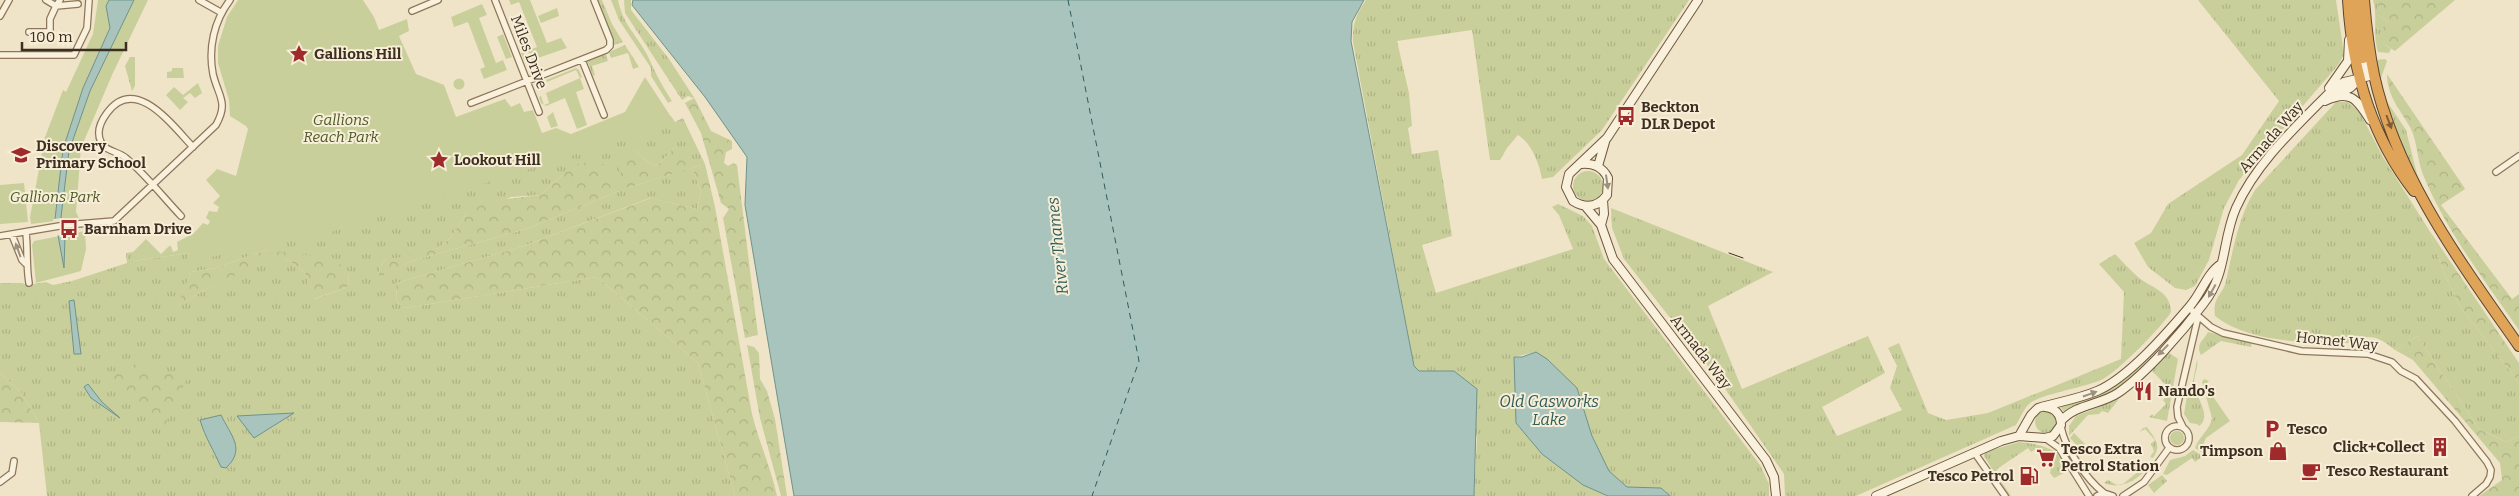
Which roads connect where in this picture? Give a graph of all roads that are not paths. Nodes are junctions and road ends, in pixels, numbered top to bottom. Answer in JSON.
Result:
{"nodes":[{"id":1,"x":9,"y":0,"type":"edge"},
{"id":2,"x":46,"y":0,"type":"edge"},
{"id":3,"x":89,"y":0,"type":"edge"},
{"id":4,"x":199,"y":0,"type":"edge"},
{"id":5,"x":230,"y":0,"type":"edge"},
{"id":6,"x":438,"y":0,"type":"edge"},
{"id":7,"x":495,"y":0,"type":"edge"},
{"id":8,"x":594,"y":0,"type":"edge"},
{"id":9,"x":1698,"y":0,"type":"edge"},
{"id":10,"x":2348,"y":0,"type":"edge"},
{"id":11,"x":2357,"y":0,"type":"edge"},
{"id":12,"x":2364,"y":0,"type":"edge"},
{"id":13,"x":58,"y":3,"type":"edge"},
{"id":14,"x":78,"y":4,"type":"dead end"},
{"id":15,"x":412,"y":11,"type":"dead end"},
{"id":16,"x":222,"y":12,"type":"junction"},
{"id":17,"x":2349,"y":15,"type":"junction"},
{"id":18,"x":0,"y":16,"type":"edge"},
{"id":19,"x":29,"y":32,"type":"dead end"},
{"id":20,"x":0,"y":55,"type":"edge"},
{"id":21,"x":2364,"y":58,"type":"joint"},
{"id":22,"x":582,"y":60,"type":"junction"},
{"id":23,"x":2374,"y":75,"type":"junction"},
{"id":24,"x":2359,"y":79,"type":"junction"},
{"id":25,"x":527,"y":81,"type":"junction"},
{"id":26,"x":2335,"y":96,"type":"junction"},
{"id":27,"x":471,"y":104,"type":"dead end"},
{"id":28,"x":2318,"y":104,"type":"junction"},
{"id":29,"x":539,"y":112,"type":"dead end"},
{"id":30,"x":604,"y":115,"type":"dead end"},
{"id":31,"x":2377,"y":131,"type":"junction"},
{"id":32,"x":1607,"y":138,"type":"junction"},
{"id":33,"x":193,"y":146,"type":"junction"},
{"id":34,"x":2519,"y":156,"type":"edge"},
{"id":35,"x":1581,"y":164,"type":"junction"},
{"id":36,"x":1598,"y":166,"type":"junction"},
{"id":37,"x":2496,"y":172,"type":"dead end"},
{"id":38,"x":153,"y":186,"type":"junction"},
{"id":39,"x":1603,"y":200,"type":"junction"},
{"id":40,"x":2426,"y":205,"type":"junction"},
{"id":41,"x":1586,"y":206,"type":"junction"},
{"id":42,"x":181,"y":216,"type":"dead end"},
{"id":43,"x":1601,"y":225,"type":"junction"},
{"id":44,"x":26,"y":232,"type":"junction"},
{"id":45,"x":12,"y":235,"type":"junction"},
{"id":46,"x":0,"y":236,"type":"edge"},
{"id":47,"x":26,"y":264,"type":"junction"},
{"id":48,"x":2221,"y":264,"type":"junction"},
{"id":49,"x":29,"y":282,"type":"dead end"},
{"id":50,"x":2188,"y":308,"type":"junction"},
{"id":51,"x":2197,"y":315,"type":"junction"},
{"id":52,"x":2519,"y":346,"type":"edge"},
{"id":53,"x":2043,"y":407,"type":"junction"},
{"id":54,"x":2030,"y":420,"type":"junction"},
{"id":55,"x":2061,"y":423,"type":"junction"},
{"id":56,"x":2183,"y":427,"type":"junction"},
{"id":57,"x":2019,"y":436,"type":"junction"},
{"id":58,"x":2041,"y":437,"type":"junction"},
{"id":59,"x":2170,"y":448,"type":"junction"},
{"id":60,"x":1974,"y":452,"type":"junction"},
{"id":61,"x":14,"y":461,"type":"dead end"},
{"id":62,"x":0,"y":482,"type":"edge"},
{"id":63,"x":2104,"y":494,"type":"junction"},
{"id":64,"x":1776,"y":496,"type":"edge"},
{"id":65,"x":1876,"y":496,"type":"edge"},
{"id":66,"x":2004,"y":496,"type":"edge"},
{"id":67,"x":2090,"y":496,"type":"edge"},
{"id":68,"x":2097,"y":496,"type":"edge"},
{"id":69,"x":2113,"y":496,"type":"edge"},
{"id":70,"x":2123,"y":496,"type":"edge"},
{"id":71,"x":2472,"y":496,"type":"edge"}],
"edges":[{"from":1,"to":18,"type":"street"},
{"from":2,"to":13,"type":"street"},
{"from":3,"to":20,"type":"street"},
{"from":4,"to":16,"type":"street"},
{"from":5,"to":16,"type":"street"},
{"from":6,"to":15,"type":"street"},
{"from":7,"to":25,"type":"street","name":"Miles Drive"},
{"from":8,"to":22,"type":"street"},
{"from":9,"to":32,"type":"street","name":"Armada Way"},
{"from":10,"to":17,"type":"highway"},
{"from":11,"to":21,"type":"highway"},
{"from":12,"to":23,"type":"highway"},
{"from":13,"to":14,"type":"street"},
{"from":13,"to":19,"type":"street"},
{"from":16,"to":33,"type":"street"},
{"from":17,"to":24,"type":"highway"},
{"from":17,"to":28,"type":"street"},
{"from":21,"to":24,"type":"street"},
{"from":22,"to":25,"type":"street"},
{"from":22,"to":30,"type":"street"},
{"from":23,"to":24,"type":"street","name":"Armada Way"},
{"from":23,"to":40,"type":"highway","one_way":true},
{"from":24,"to":26,"type":"street","name":"Armada Way"},
{"from":24,"to":28,"type":"street","name":"Armada Way"},
{"from":24,"to":31,"type":"highway"},
{"from":25,"to":27,"type":"street"},
{"from":25,"to":29,"type":"street","name":"Miles Drive"},
{"from":26,"to":28,"type":"street","name":"Armada Way"},
{"from":26,"to":31,"type":"street"},
{"from":28,"to":48,"type":"street","name":"Armada Way"},
{"from":31,"to":40,"type":"highway"},
{"from":32,"to":35,"type":"street","name":"Armada Way"},
{"from":32,"to":36,"type":"street","name":"Armada Way"},
{"from":33,"to":38,"type":"street"},
{"from":33,"to":38,"type":"street"},
{"from":34,"to":37,"type":"street"},
{"from":35,"to":36,"type":"street"},
{"from":35,"to":41,"type":"street","name":"Armada Way"},
{"from":36,"to":39,"type":"street","name":"Armada Way","one_way":true},
{"from":38,"to":42,"type":"street"},
{"from":38,"to":44,"type":"street"},
{"from":39,"to":41,"type":"street"},
{"from":39,"to":43,"type":"street","name":"Armada Way"},
{"from":40,"to":52,"type":"highway"},
{"from":41,"to":43,"type":"street","name":"Armada Way"},
{"from":43,"to":64,"type":"street","name":"Armada Way"},
{"from":44,"to":45,"type":"street"},
{"from":44,"to":47,"type":"street"},
{"from":45,"to":46,"type":"street"},
{"from":47,"to":45,"type":"street","one_way":true},
{"from":47,"to":49,"type":"street"},
{"from":48,"to":50,"type":"street","name":"Armada Way"},
{"from":48,"to":51,"type":"street","name":"Armada Way","one_way":true},
{"from":50,"to":51,"type":"street"},
{"from":53,"to":50,"type":"street","name":"Armada Way","one_way":true},
{"from":51,"to":55,"type":"street","name":"Armada Way","one_way":true},
{"from":51,"to":56,"type":"street"},
{"from":51,"to":71,"type":"street","name":"Hornet Way"},
{"from":53,"to":54,"type":"street"},
{"from":53,"to":55,"type":"street"},
{"from":54,"to":57,"type":"street"},
{"from":54,"to":58,"type":"street"},
{"from":55,"to":58,"type":"street","name":"Armada Way"},
{"from":55,"to":63,"type":"street"},
{"from":56,"to":59,"type":"street"},
{"from":56,"to":59,"type":"street"},
{"from":57,"to":58,"type":"street"},
{"from":57,"to":60,"type":"street"},
{"from":58,"to":67,"type":"street"},
{"from":59,"to":70,"type":"street"},
{"from":60,"to":65,"type":"street"},
{"from":60,"to":66,"type":"street"},
{"from":61,"to":62,"type":"street"},
{"from":63,"to":68,"type":"street"},
{"from":63,"to":69,"type":"street"}]}
